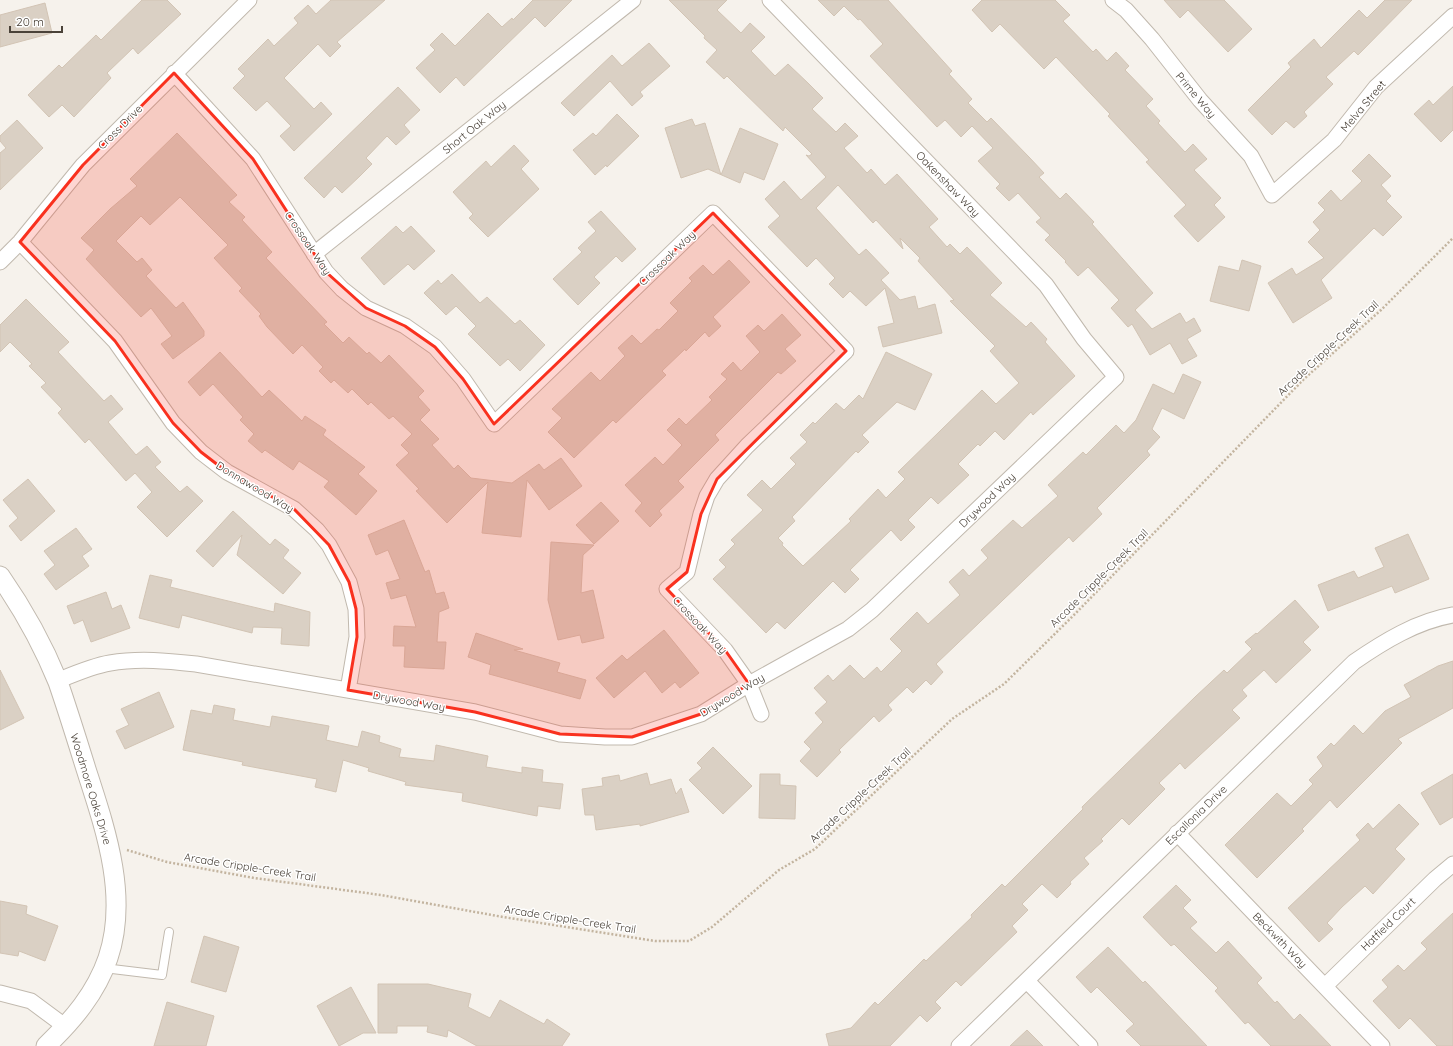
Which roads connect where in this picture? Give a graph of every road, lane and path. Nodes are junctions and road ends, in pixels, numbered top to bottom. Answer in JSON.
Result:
{"nodes":[{"id":1,"x":249,"y":0,"type":"edge"},
{"id":2,"x":633,"y":0,"type":"edge"},
{"id":3,"x":770,"y":0,"type":"edge"},
{"id":4,"x":1113,"y":0,"type":"edge"},
{"id":5,"x":1453,"y":16,"type":"edge"},
{"id":6,"x":174,"y":74,"type":"junction"},
{"id":7,"x":1272,"y":195,"type":"joint"},
{"id":8,"x":1453,"y":238,"type":"edge"},
{"id":9,"x":20,"y":242,"type":"junction"},
{"id":10,"x":314,"y":254,"type":"junction"},
{"id":11,"x":0,"y":262,"type":"edge"},
{"id":12,"x":1116,"y":377,"type":"joint"},
{"id":13,"x":0,"y":576,"type":"edge"},
{"id":14,"x":1453,"y":615,"type":"edge"},
{"id":15,"x":57,"y":681,"type":"junction"},
{"id":16,"x":749,"y":684,"type":"junction"},
{"id":17,"x":348,"y":690,"type":"junction"},
{"id":18,"x":761,"y":714,"type":"dead end"},
{"id":19,"x":1177,"y":833,"type":"junction"},
{"id":20,"x":109,"y":847,"type":"junction"},
{"id":21,"x":1453,"y":864,"type":"edge"},
{"id":22,"x":169,"y":932,"type":"dead end"},
{"id":23,"x":104,"y":968,"type":"junction"},
{"id":24,"x":1027,"y":981,"type":"junction"},
{"id":25,"x":1325,"y":986,"type":"junction"},
{"id":26,"x":0,"y":993,"type":"edge"},
{"id":27,"x":66,"y":1027,"type":"junction"},
{"id":28,"x":46,"y":1046,"type":"edge"},
{"id":29,"x":959,"y":1046,"type":"edge"},
{"id":30,"x":1090,"y":1046,"type":"edge"},
{"id":31,"x":1382,"y":1046,"type":"edge"}],
"edges":[{"from":1,"to":6,"type":"street","name":"Cross Drive"},
{"from":2,"to":10,"type":"street","name":"Short Oak Way"},
{"from":3,"to":12,"type":"street","name":"Oakenshaw Way"},
{"from":4,"to":7,"type":"street","name":"Prime Way"},
{"from":5,"to":7,"type":"street","name":"Melva Street"},
{"from":6,"to":9,"type":"street","name":"Cross Drive"},
{"from":6,"to":10,"type":"street","name":"Crossoak Way"},
{"from":8,"to":20,"type":"path","name":"Arcade Cripple-Creek Trail"},
{"from":9,"to":11,"type":"street","name":"Cross Drive"},
{"from":9,"to":17,"type":"street","name":"Donnawood Way"},
{"from":10,"to":16,"type":"street","name":"Crossoak Way"},
{"from":12,"to":16,"type":"street","name":"Drywood Way"},
{"from":13,"to":15,"type":"street","name":"Woodmore Oaks Drive"},
{"from":14,"to":19,"type":"street","name":"Escallonia Drive"},
{"from":15,"to":17,"type":"street","name":"Drywood Way"},
{"from":15,"to":20,"type":"street","name":"Woodmore Oaks Drive"},
{"from":16,"to":17,"type":"street","name":"Drywood Way"},
{"from":16,"to":18,"type":"street","name":"Crossoak Way"},
{"from":19,"to":24,"type":"street","name":"Escallonia Drive"},
{"from":19,"to":25,"type":"street","name":"Beckwith Way"},
{"from":20,"to":23,"type":"street","name":"Woodmore Oaks Drive"},
{"from":21,"to":25,"type":"street","name":"Hatfield Court"},
{"from":22,"to":23,"type":"lane"},
{"from":23,"to":27,"type":"street","name":"Woodmore Oaks Drive"},
{"from":24,"to":29,"type":"street","name":"Escallonia Drive"},
{"from":24,"to":30,"type":"street"},
{"from":25,"to":31,"type":"street","name":"Beckwith Way"},
{"from":26,"to":27,"type":"street"},
{"from":27,"to":28,"type":"street","name":"Woodmore Oaks Drive"}]}
